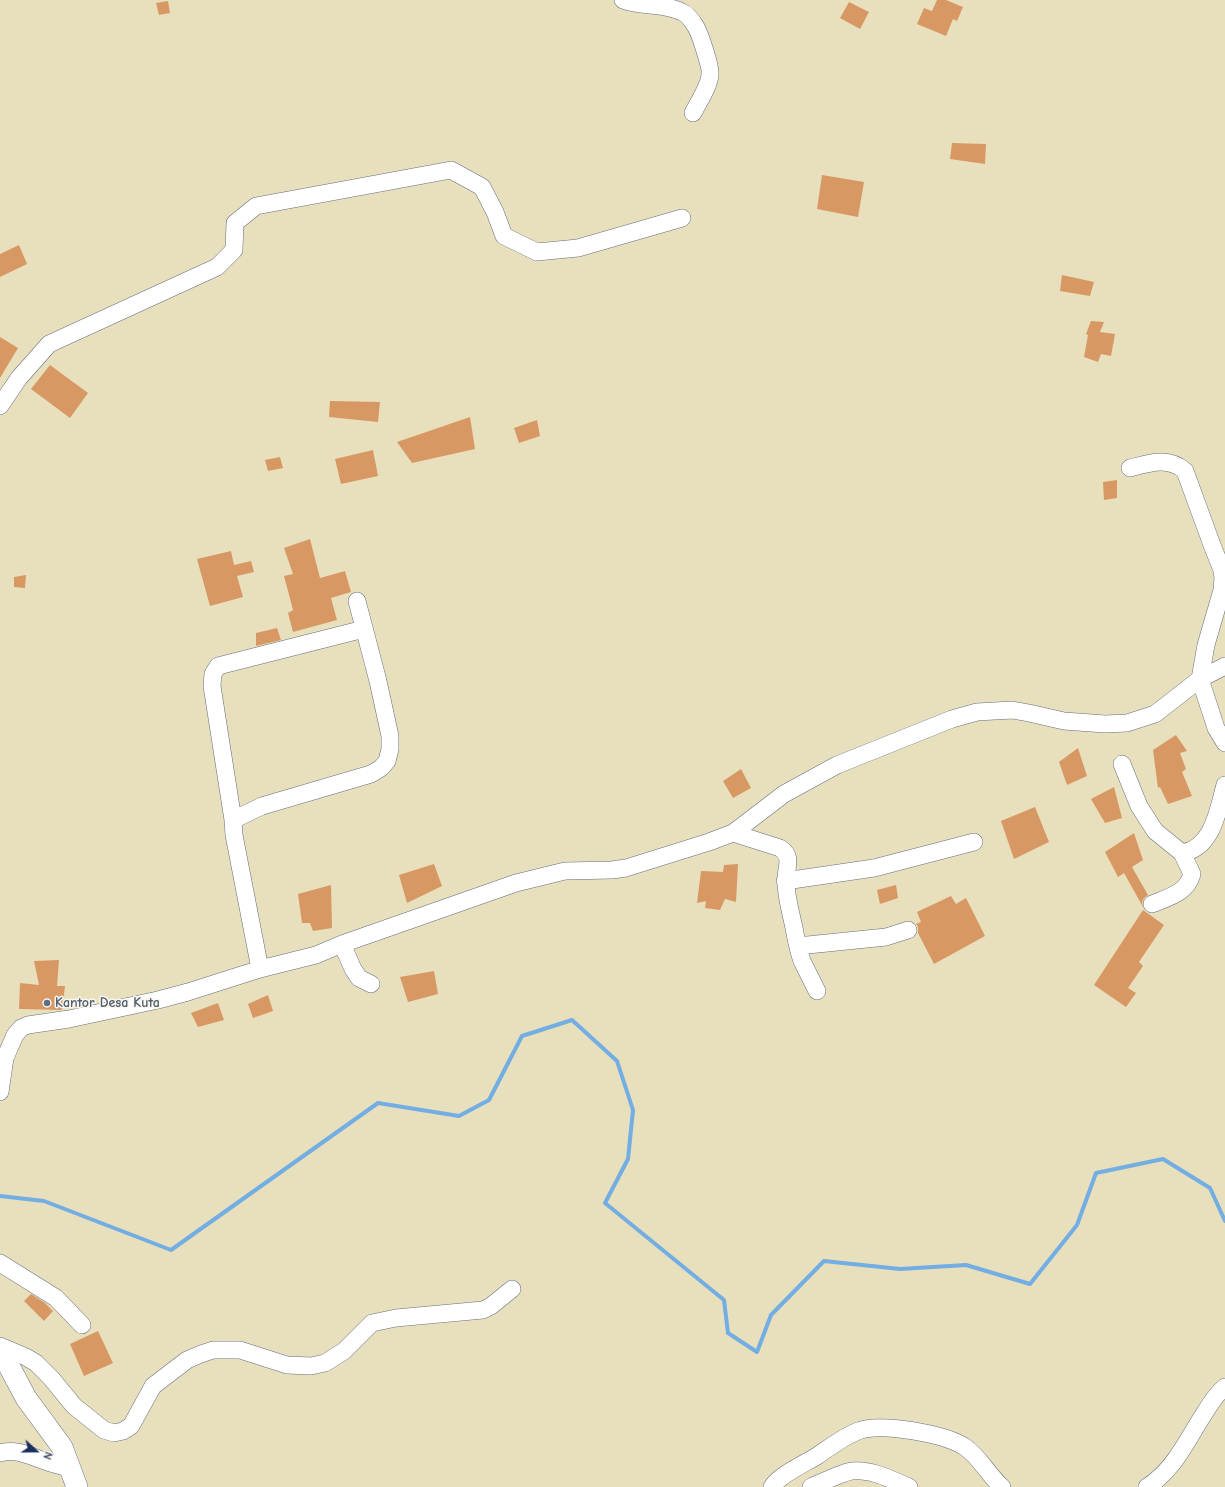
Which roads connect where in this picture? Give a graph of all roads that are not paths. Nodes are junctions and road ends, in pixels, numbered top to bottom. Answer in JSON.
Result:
{"nodes":[{"id":1,"x":623,"y":0,"type":"edge"},
{"id":2,"x":693,"y":113,"type":"dead end"},
{"id":3,"x":682,"y":218,"type":"dead end"},
{"id":4,"x":0,"y":406,"type":"edge"},
{"id":5,"x":1130,"y":468,"type":"dead end"},
{"id":6,"x":1224,"y":577,"type":"edge"},
{"id":7,"x":357,"y":601,"type":"dead end"},
{"id":8,"x":364,"y":629,"type":"junction"},
{"id":9,"x":1225,"y":666,"type":"edge"},
{"id":10,"x":1200,"y":679,"type":"junction"},
{"id":11,"x":1225,"y":743,"type":"edge"},
{"id":12,"x":1122,"y":764,"type":"dead end"},
{"id":13,"x":1225,"y":785,"type":"edge"},
{"id":14,"x":233,"y":820,"type":"junction"},
{"id":15,"x":734,"y":833,"type":"junction"},
{"id":16,"x":974,"y":842,"type":"dead end"},
{"id":17,"x":1182,"y":852,"type":"junction"},
{"id":18,"x":786,"y":881,"type":"junction"},
{"id":19,"x":1152,"y":904,"type":"dead end"},
{"id":20,"x":908,"y":930,"type":"dead end"},
{"id":21,"x":342,"y":944,"type":"junction"},
{"id":22,"x":798,"y":946,"type":"junction"},
{"id":23,"x":260,"y":969,"type":"junction"},
{"id":24,"x":371,"y":984,"type":"dead end"},
{"id":25,"x":817,"y":991,"type":"dead end"},
{"id":26,"x":0,"y":1092,"type":"edge"},
{"id":27,"x":0,"y":1263,"type":"edge"},
{"id":28,"x":512,"y":1289,"type":"dead end"},
{"id":29,"x":82,"y":1325,"type":"dead end"},
{"id":30,"x":0,"y":1348,"type":"edge"},
{"id":31,"x":1225,"y":1387,"type":"edge"},
{"id":32,"x":0,"y":1453,"type":"edge"},
{"id":33,"x":70,"y":1468,"type":"junction"},
{"id":34,"x":77,"y":1487,"type":"edge"},
{"id":35,"x":772,"y":1487,"type":"edge"},
{"id":36,"x":811,"y":1487,"type":"edge"},
{"id":37,"x":909,"y":1487,"type":"edge"},
{"id":38,"x":1002,"y":1487,"type":"edge"},
{"id":39,"x":1147,"y":1487,"type":"edge"}],
"edges":[{"from":1,"to":2,"type":"street"},
{"from":3,"to":4,"type":"street"},
{"from":5,"to":6,"type":"street"},
{"from":6,"to":10,"type":"street"},
{"from":7,"to":8,"type":"street"},
{"from":8,"to":14,"type":"street"},
{"from":8,"to":14,"type":"street"},
{"from":9,"to":10,"type":"street"},
{"from":10,"to":11,"type":"street"},
{"from":10,"to":15,"type":"street"},
{"from":12,"to":17,"type":"street"},
{"from":13,"to":17,"type":"street"},
{"from":14,"to":23,"type":"street"},
{"from":15,"to":18,"type":"street"},
{"from":15,"to":21,"type":"street"},
{"from":16,"to":18,"type":"street"},
{"from":17,"to":19,"type":"street"},
{"from":18,"to":22,"type":"street"},
{"from":20,"to":22,"type":"street"},
{"from":21,"to":23,"type":"street"},
{"from":21,"to":24,"type":"street"},
{"from":22,"to":25,"type":"street"},
{"from":23,"to":26,"type":"street"},
{"from":27,"to":29,"type":"street"},
{"from":28,"to":30,"type":"street"},
{"from":30,"to":33,"type":"main road"},
{"from":31,"to":39,"type":"street"},
{"from":32,"to":33,"type":"street"},
{"from":33,"to":34,"type":"main road"},
{"from":35,"to":38,"type":"street"},
{"from":36,"to":37,"type":"street"}]}
